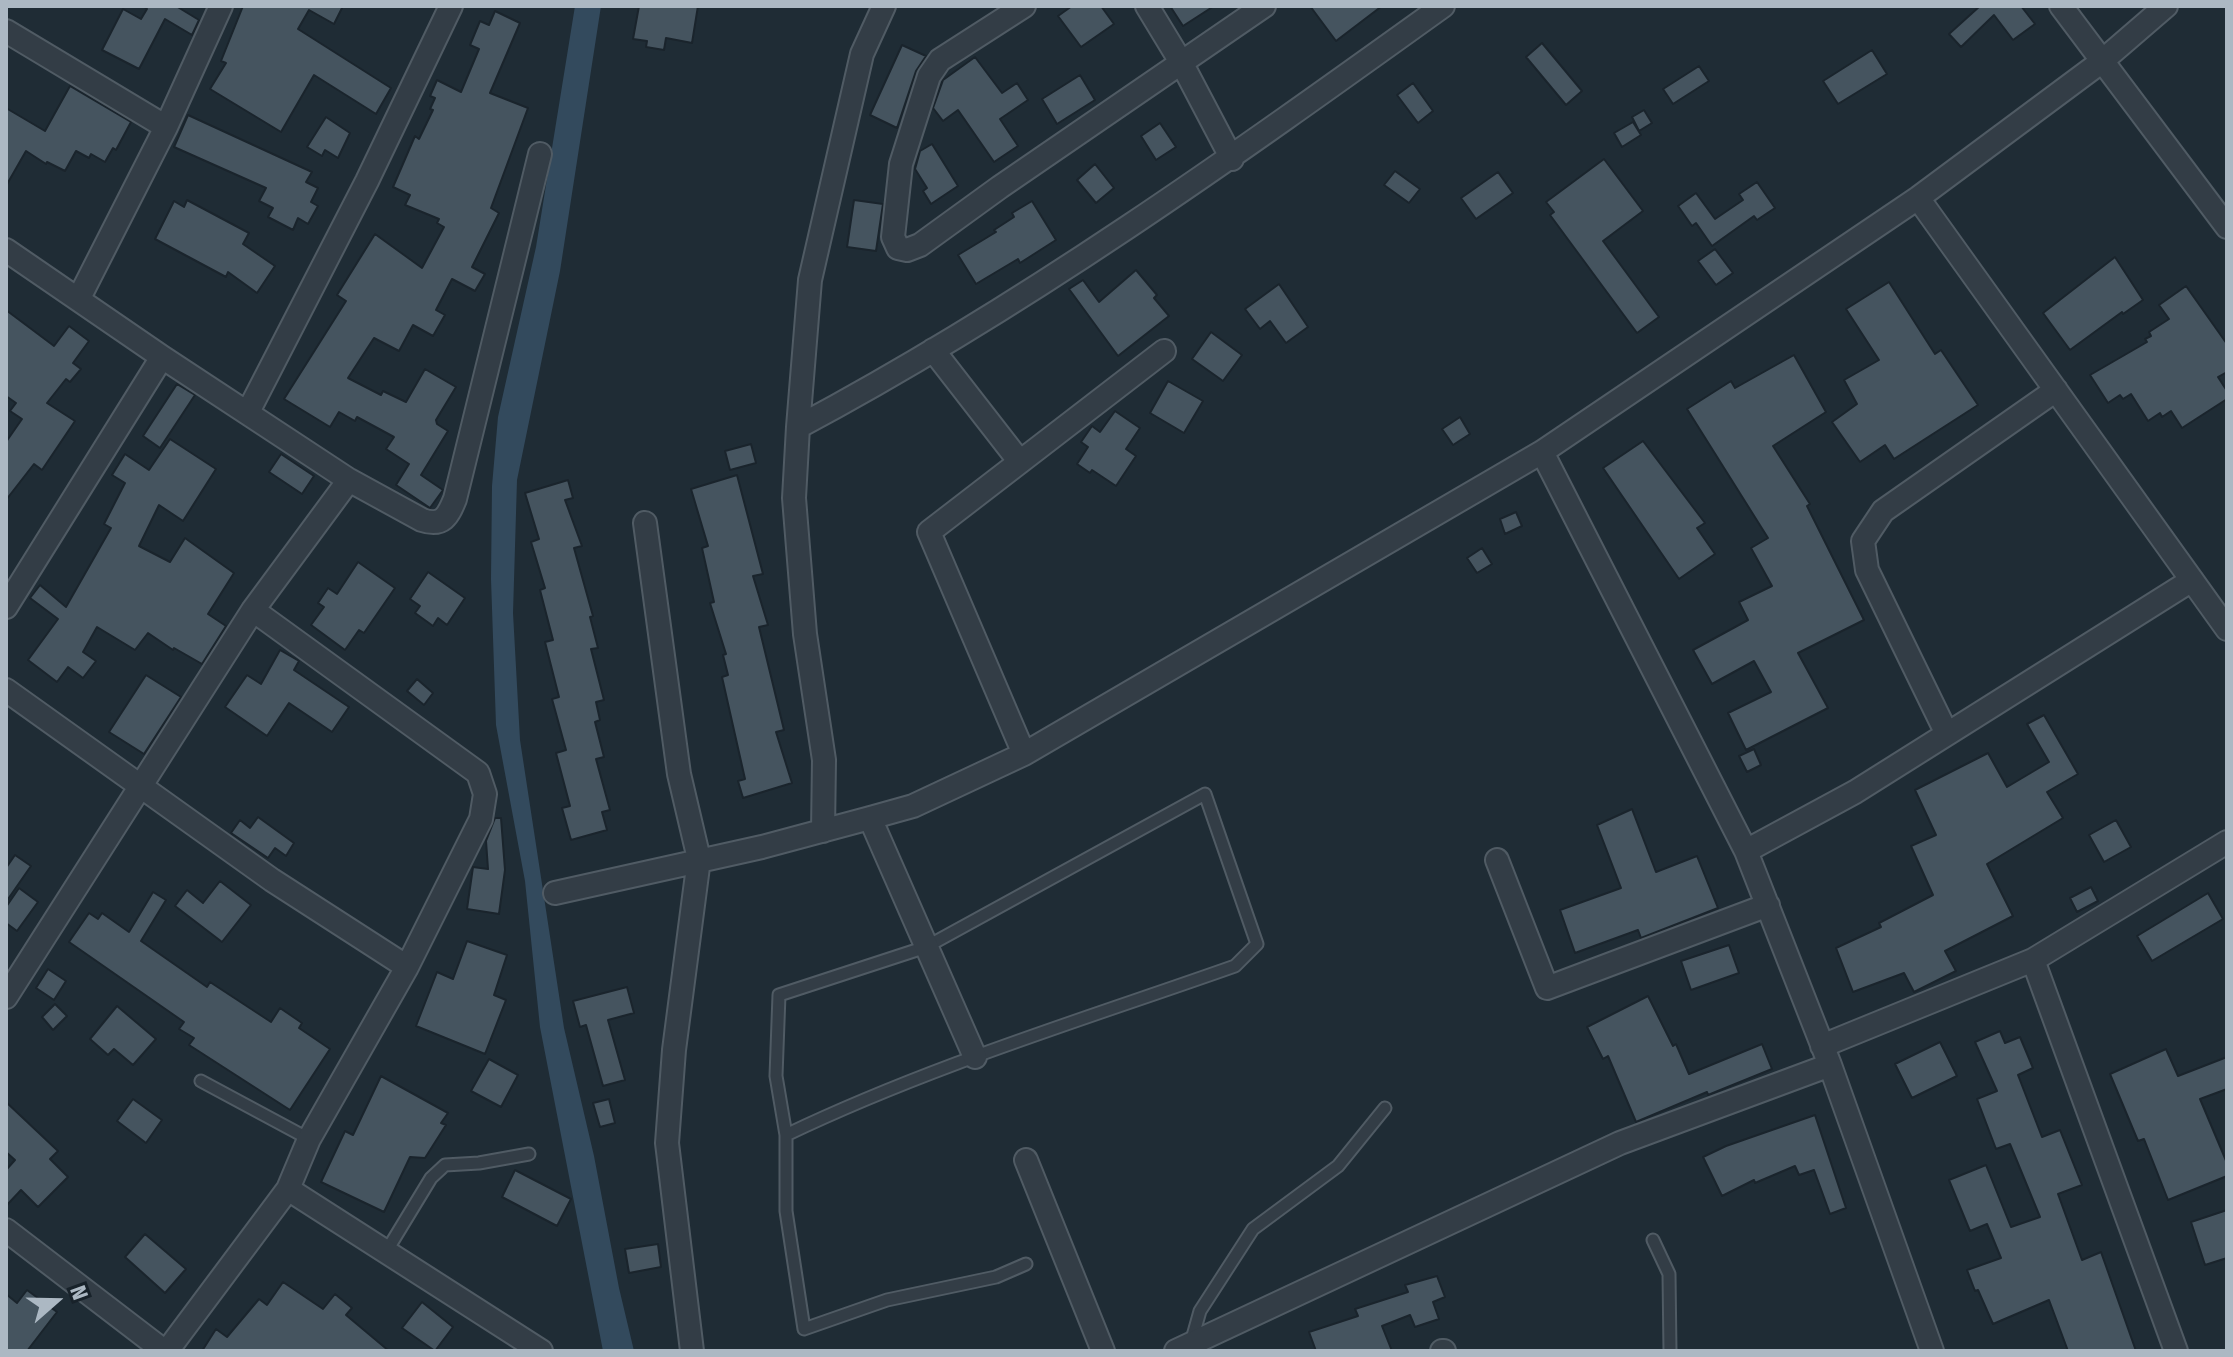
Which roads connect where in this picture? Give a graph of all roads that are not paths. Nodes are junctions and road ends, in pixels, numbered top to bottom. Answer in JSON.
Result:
{"nodes":[{"id":1,"x":221,"y":6,"type":"edge"},
{"id":2,"x":451,"y":6,"type":"edge"},
{"id":3,"x":884,"y":6,"type":"edge"},
{"id":4,"x":1024,"y":6,"type":"edge"},
{"id":5,"x":1147,"y":6,"type":"edge"},
{"id":6,"x":1264,"y":6,"type":"edge"},
{"id":7,"x":1443,"y":6,"type":"edge"},
{"id":8,"x":2061,"y":6,"type":"edge"},
{"id":9,"x":2166,"y":6,"type":"edge"},
{"id":10,"x":6,"y":31,"type":"edge"},
{"id":11,"x":1181,"y":62,"type":"junction"},
{"id":12,"x":2101,"y":62,"type":"junction"},
{"id":13,"x":166,"y":127,"type":"junction"},
{"id":14,"x":540,"y":154,"type":"dead end"},
{"id":15,"x":1232,"y":159,"type":"junction"},
{"id":16,"x":1918,"y":198,"type":"junction"},
{"id":17,"x":2227,"y":227,"type":"edge"},
{"id":18,"x":6,"y":250,"type":"edge"},
{"id":19,"x":79,"y":298,"type":"junction"},
{"id":20,"x":933,"y":350,"type":"junction"},
{"id":21,"x":1164,"y":351,"type":"dead end"},
{"id":22,"x":162,"y":357,"type":"junction"},
{"id":23,"x":2056,"y":390,"type":"junction"},
{"id":24,"x":248,"y":412,"type":"junction"},
{"id":25,"x":798,"y":427,"type":"junction"},
{"id":26,"x":1542,"y":452,"type":"junction"},
{"id":27,"x":1020,"y":462,"type":"junction"},
{"id":28,"x":349,"y":480,"type":"junction"},
{"id":29,"x":645,"y":523,"type":"dead end"},
{"id":30,"x":2192,"y":580,"type":"junction"},
{"id":31,"x":6,"y":607,"type":"edge"},
{"id":32,"x":253,"y":610,"type":"junction"},
{"id":33,"x":2227,"y":629,"type":"edge"},
{"id":34,"x":6,"y":690,"type":"edge"},
{"id":35,"x":1946,"y":732,"type":"junction"},
{"id":36,"x":1024,"y":754,"type":"junction"},
{"id":37,"x":139,"y":785,"type":"junction"},
{"id":38,"x":870,"y":818,"type":"junction"},
{"id":39,"x":823,"y":831,"type":"junction"},
{"id":40,"x":2225,"y":850,"type":"edge"},
{"id":41,"x":1746,"y":851,"type":"junction"},
{"id":42,"x":699,"y":859,"type":"junction"},
{"id":43,"x":1497,"y":860,"type":"dead end"},
{"id":44,"x":555,"y":893,"type":"dead end"},
{"id":45,"x":1768,"y":905,"type":"junction"},
{"id":46,"x":926,"y":947,"type":"junction"},
{"id":47,"x":2033,"y":960,"type":"junction"},
{"id":48,"x":407,"y":967,"type":"junction"},
{"id":49,"x":6,"y":997,"type":"edge"},
{"id":50,"x":1826,"y":1055,"type":"junction"},
{"id":51,"x":975,"y":1057,"type":"junction"},
{"id":52,"x":201,"y":1081,"type":"dead end"},
{"id":53,"x":1385,"y":1108,"type":"dead end"},
{"id":54,"x":786,"y":1135,"type":"junction"},
{"id":55,"x":309,"y":1139,"type":"junction"},
{"id":56,"x":529,"y":1154,"type":"dead end"},
{"id":57,"x":1026,"y":1160,"type":"dead end"},
{"id":58,"x":288,"y":1189,"type":"junction"},
{"id":59,"x":6,"y":1230,"type":"edge"},
{"id":60,"x":1653,"y":1240,"type":"dead end"},
{"id":61,"x":386,"y":1252,"type":"junction"},
{"id":62,"x":1026,"y":1264,"type":"dead end"},
{"id":63,"x":1184,"y":1347,"type":"edge"},
{"id":64,"x":165,"y":1351,"type":"edge"},
{"id":65,"x":541,"y":1351,"type":"edge"},
{"id":66,"x":692,"y":1351,"type":"edge"},
{"id":67,"x":1103,"y":1351,"type":"edge"},
{"id":68,"x":1670,"y":1351,"type":"edge"},
{"id":69,"x":1932,"y":1351,"type":"edge"},
{"id":70,"x":2176,"y":1351,"type":"edge"}],
"edges":[{"from":1,"to":13,"type":"street"},
{"from":2,"to":24,"type":"street"},
{"from":3,"to":25,"type":"street"},
{"from":4,"to":11,"type":"street"},
{"from":5,"to":11,"type":"street"},
{"from":6,"to":11,"type":"street"},
{"from":7,"to":15,"type":"street"},
{"from":8,"to":12,"type":"street"},
{"from":9,"to":12,"type":"street"},
{"from":10,"to":13,"type":"street"},
{"from":11,"to":15,"type":"street"},
{"from":12,"to":16,"type":"street"},
{"from":12,"to":17,"type":"street"},
{"from":13,"to":19,"type":"street"},
{"from":14,"to":28,"type":"street"},
{"from":15,"to":20,"type":"street"},
{"from":16,"to":23,"type":"street"},
{"from":16,"to":26,"type":"street"},
{"from":18,"to":19,"type":"street"},
{"from":19,"to":22,"type":"street"},
{"from":20,"to":25,"type":"street"},
{"from":20,"to":27,"type":"street"},
{"from":21,"to":27,"type":"street"},
{"from":22,"to":24,"type":"street"},
{"from":22,"to":31,"type":"street"},
{"from":23,"to":30,"type":"street"},
{"from":23,"to":35,"type":"street"},
{"from":24,"to":28,"type":"street"},
{"from":25,"to":39,"type":"street"},
{"from":26,"to":36,"type":"street"},
{"from":26,"to":41,"type":"street"},
{"from":27,"to":36,"type":"street"},
{"from":28,"to":32,"type":"street"},
{"from":29,"to":42,"type":"street"},
{"from":30,"to":33,"type":"street"},
{"from":30,"to":35,"type":"street"},
{"from":32,"to":37,"type":"street"},
{"from":32,"to":48,"type":"street"},
{"from":34,"to":37,"type":"street"},
{"from":35,"to":41,"type":"street"},
{"from":36,"to":38,"type":"street"},
{"from":37,"to":48,"type":"street"},
{"from":37,"to":49,"type":"street"},
{"from":38,"to":39,"type":"street"},
{"from":38,"to":46,"type":"street"},
{"from":39,"to":42,"type":"street"},
{"from":40,"to":47,"type":"street"},
{"from":41,"to":45,"type":"street"},
{"from":42,"to":44,"type":"street"},
{"from":42,"to":66,"type":"street"},
{"from":43,"to":45,"type":"street"},
{"from":45,"to":50,"type":"street"},
{"from":46,"to":51,"type":"street"},
{"from":46,"to":51,"type":"lane"},
{"from":46,"to":54,"type":"lane"},
{"from":47,"to":50,"type":"street"},
{"from":47,"to":70,"type":"street"},
{"from":48,"to":55,"type":"street"},
{"from":50,"to":63,"type":"street"},
{"from":50,"to":69,"type":"street"},
{"from":51,"to":54,"type":"lane"},
{"from":52,"to":55,"type":"lane"},
{"from":53,"to":63,"type":"lane"},
{"from":54,"to":62,"type":"lane"},
{"from":55,"to":58,"type":"street"},
{"from":56,"to":61,"type":"lane"},
{"from":57,"to":67,"type":"street"},
{"from":58,"to":61,"type":"street"},
{"from":58,"to":64,"type":"street"},
{"from":59,"to":64,"type":"street"},
{"from":60,"to":68,"type":"lane"},
{"from":61,"to":65,"type":"street"}]}
